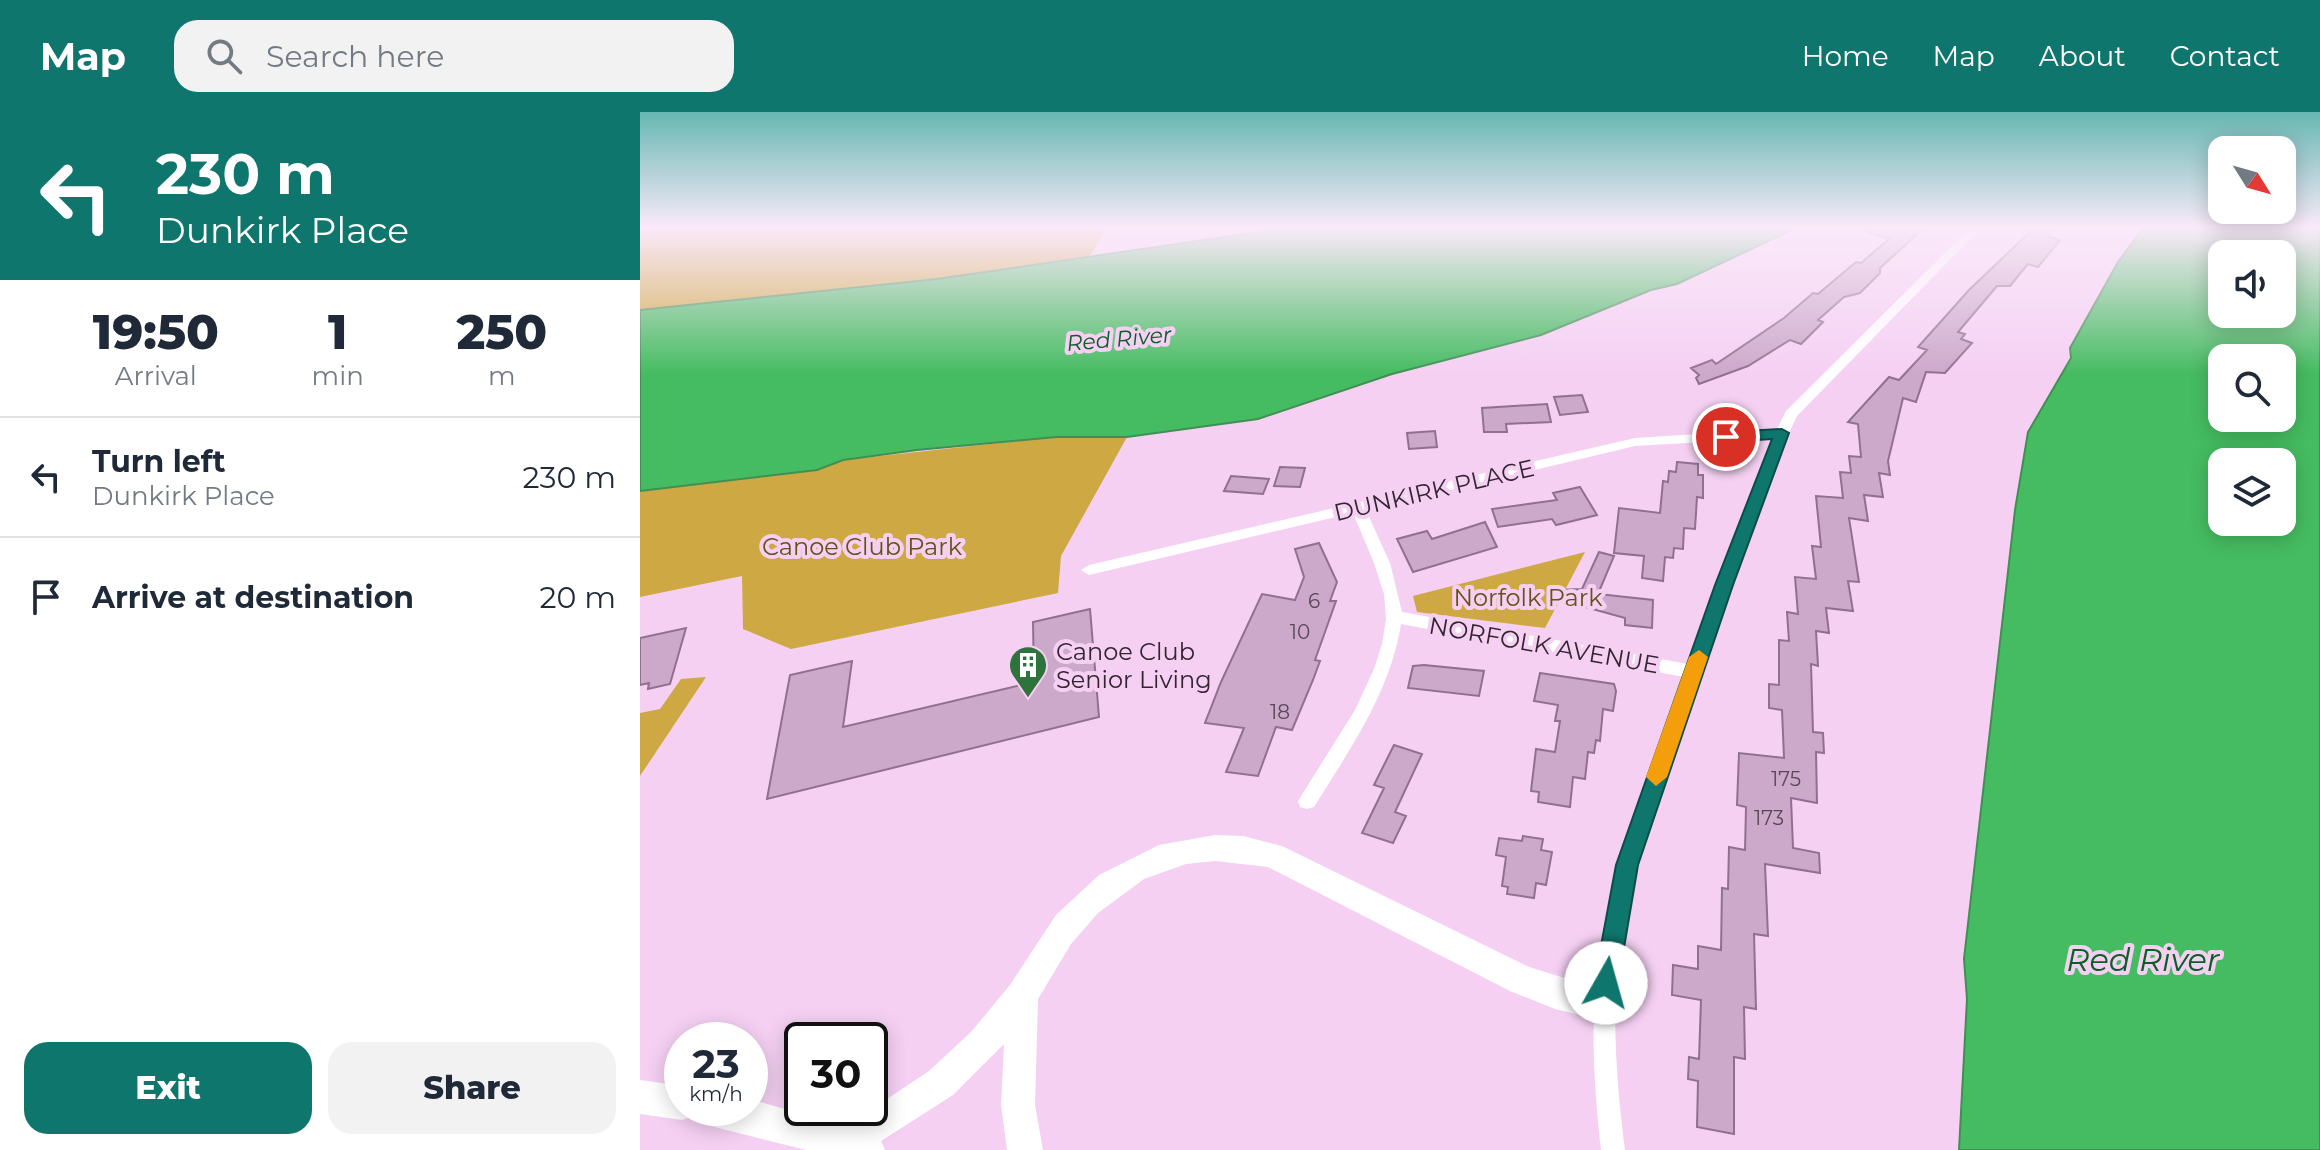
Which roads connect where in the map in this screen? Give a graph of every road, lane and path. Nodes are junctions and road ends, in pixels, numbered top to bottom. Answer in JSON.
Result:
{"nodes":[{"id":1,"x":1928,"y":276,"type":"edge"},
{"id":2,"x":1782,"y":433,"type":"junction"},
{"id":3,"x":1358,"y":509,"type":"junction"},
{"id":4,"x":1089,"y":570,"type":"dead end"},
{"id":5,"x":1395,"y":617,"type":"junction"},
{"id":6,"x":1694,"y":672,"type":"junction"},
{"id":7,"x":1307,"y":801,"type":"dead end"},
{"id":8,"x":1022,"y":995,"type":"junction"},
{"id":9,"x":1605,"y":1005,"type":"junction"},
{"id":10,"x":640,"y":1097,"type":"edge"},
{"id":11,"x":664,"y":1100,"type":"edge"},
{"id":12,"x":768,"y":1124,"type":"edge"},
{"id":13,"x":853,"y":1146,"type":"edge"},
{"id":14,"x":1025,"y":1150,"type":"edge"},
{"id":15,"x":1613,"y":1150,"type":"edge"}],
"edges":[{"from":1,"to":2,"type":"street"},
{"from":2,"to":3,"type":"street","name":"DUNKIRK PLACE"},
{"from":2,"to":6,"type":"street"},
{"from":3,"to":4,"type":"street","name":"DUNKIRK PLACE"},
{"from":3,"to":5,"type":"street"},
{"from":5,"to":6,"type":"street","name":"NORFOLK AVENUE"},
{"from":5,"to":7,"type":"street"},
{"from":6,"to":9,"type":"street"},
{"from":8,"to":9,"type":"main road"},
{"from":8,"to":13,"type":"main road"},
{"from":8,"to":14,"type":"main road"},
{"from":9,"to":15,"type":"street"},
{"from":10,"to":11,"type":"main road"},
{"from":12,"to":13,"type":"main road"}]}
